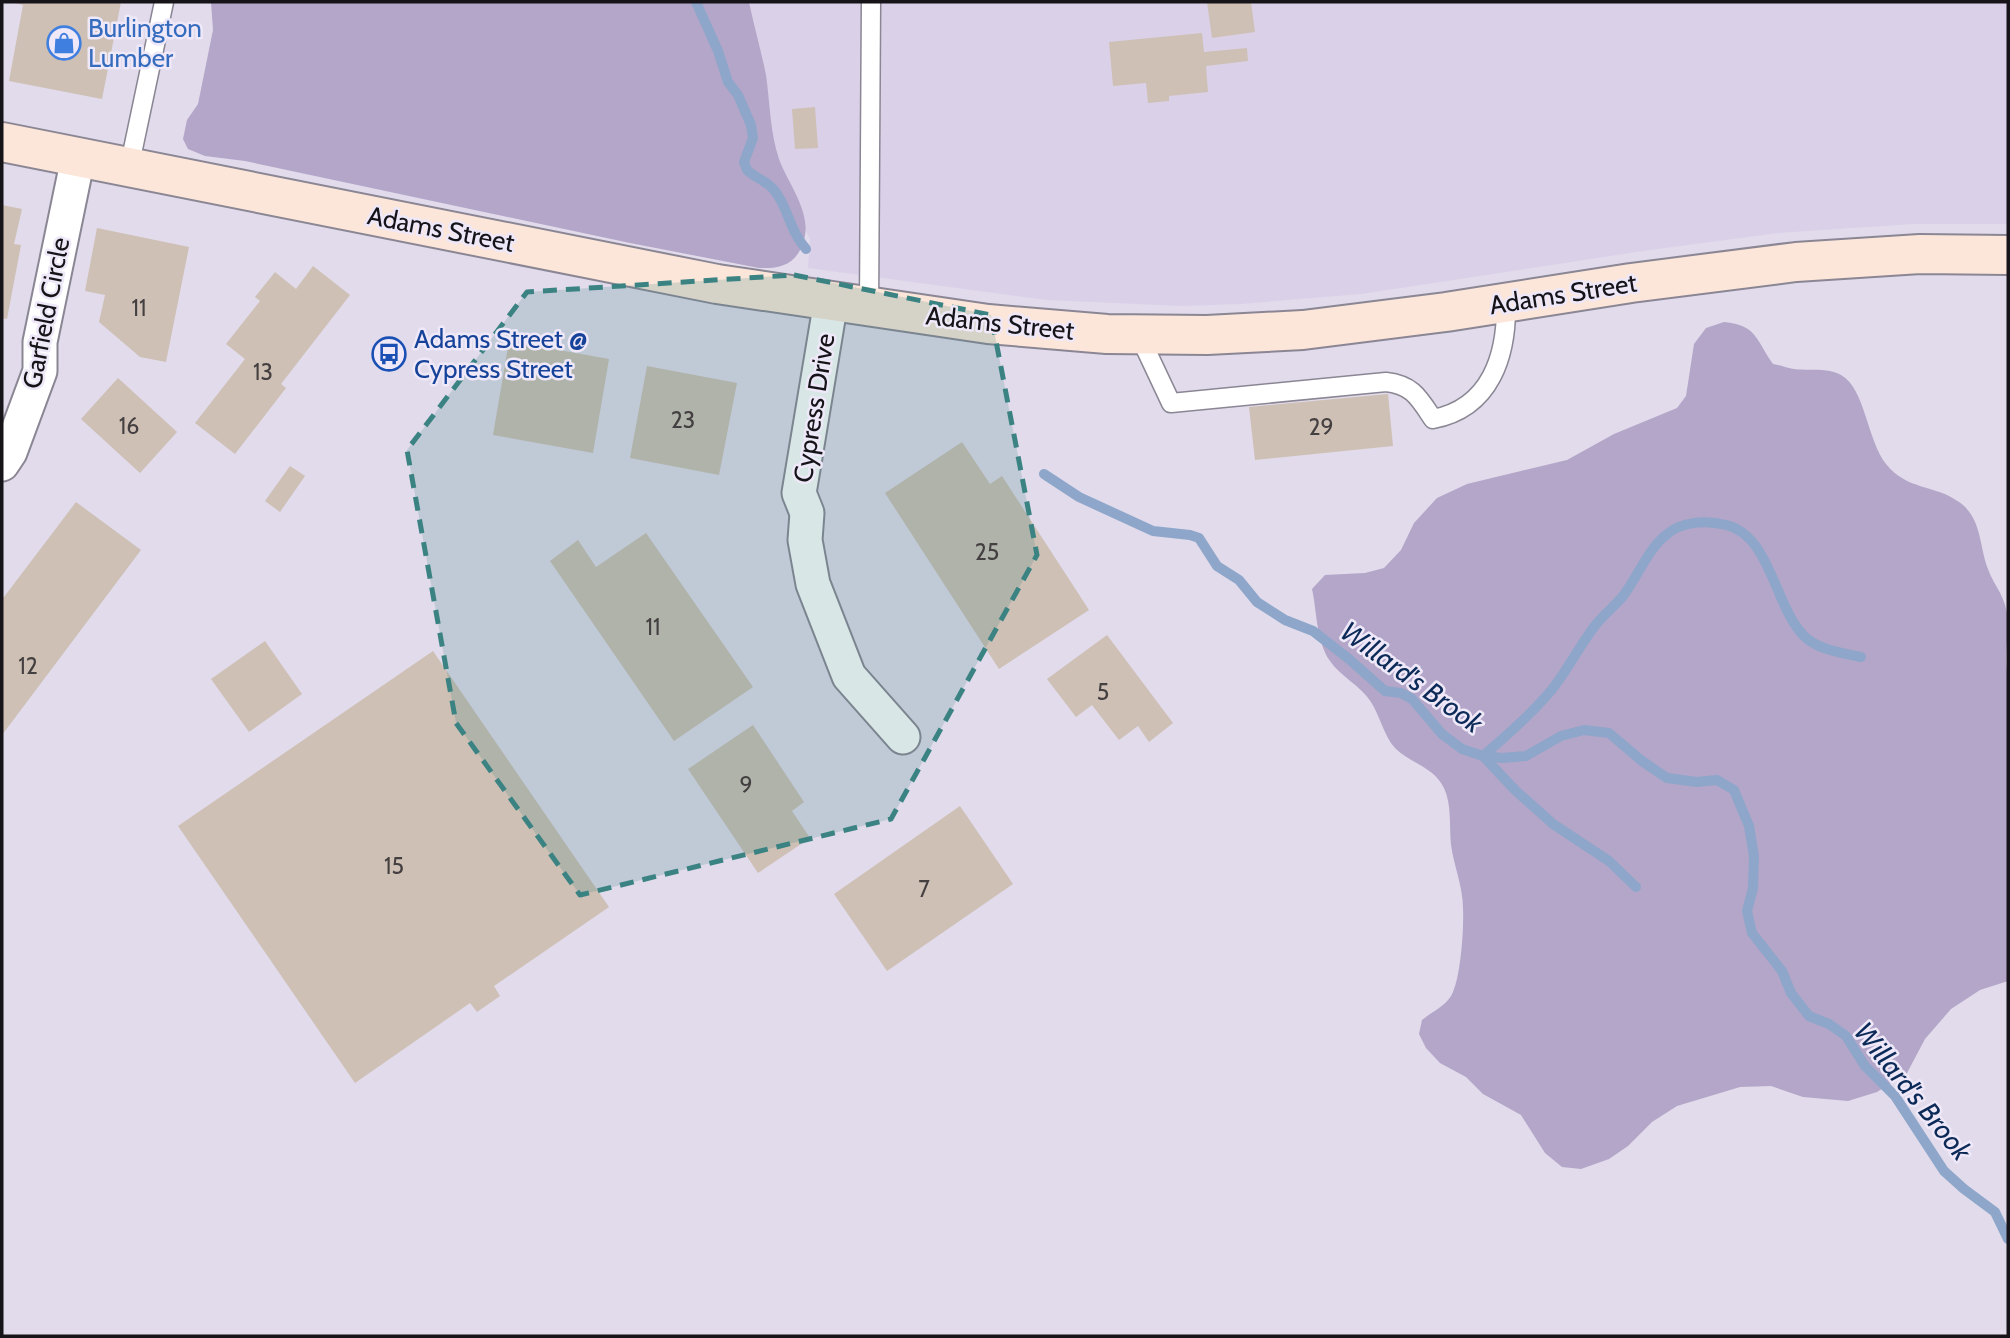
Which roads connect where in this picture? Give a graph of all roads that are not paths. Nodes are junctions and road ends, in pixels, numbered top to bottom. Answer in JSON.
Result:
{"nodes":[{"id":1,"x":164,"y":2,"type":"edge"},
{"id":2,"x":871,"y":2,"type":"edge"},
{"id":3,"x":2,"y":142,"type":"edge"},
{"id":4,"x":78,"y":158,"type":"junction"},
{"id":5,"x":129,"y":168,"type":"junction"},
{"id":6,"x":2008,"y":255,"type":"edge"},
{"id":7,"x":831,"y":301,"type":"junction"},
{"id":8,"x":1506,"y":303,"type":"junction"},
{"id":9,"x":869,"y":307,"type":"junction"},
{"id":10,"x":1139,"y":335,"type":"junction"},
{"id":11,"x":2,"y":464,"type":"edge"},
{"id":12,"x":903,"y":737,"type":"dead end"}],
"edges":[{"from":1,"to":5,"type":"lane"},
{"from":2,"to":9,"type":"lane"},
{"from":3,"to":4,"type":"main road","name":"Adams Street"},
{"from":4,"to":5,"type":"main road","name":"Adams Street"},
{"from":4,"to":11,"type":"street","name":"Garfield Circle"},
{"from":5,"to":7,"type":"main road","name":"Adams Street"},
{"from":6,"to":8,"type":"main road","name":"Adams Street"},
{"from":7,"to":9,"type":"main road","name":"Adams Street"},
{"from":7,"to":12,"type":"street","name":"Cypress Drive"},
{"from":8,"to":10,"type":"main road","name":"Adams Street"},
{"from":8,"to":10,"type":"lane"},
{"from":9,"to":10,"type":"main road","name":"Adams Street"}]}
